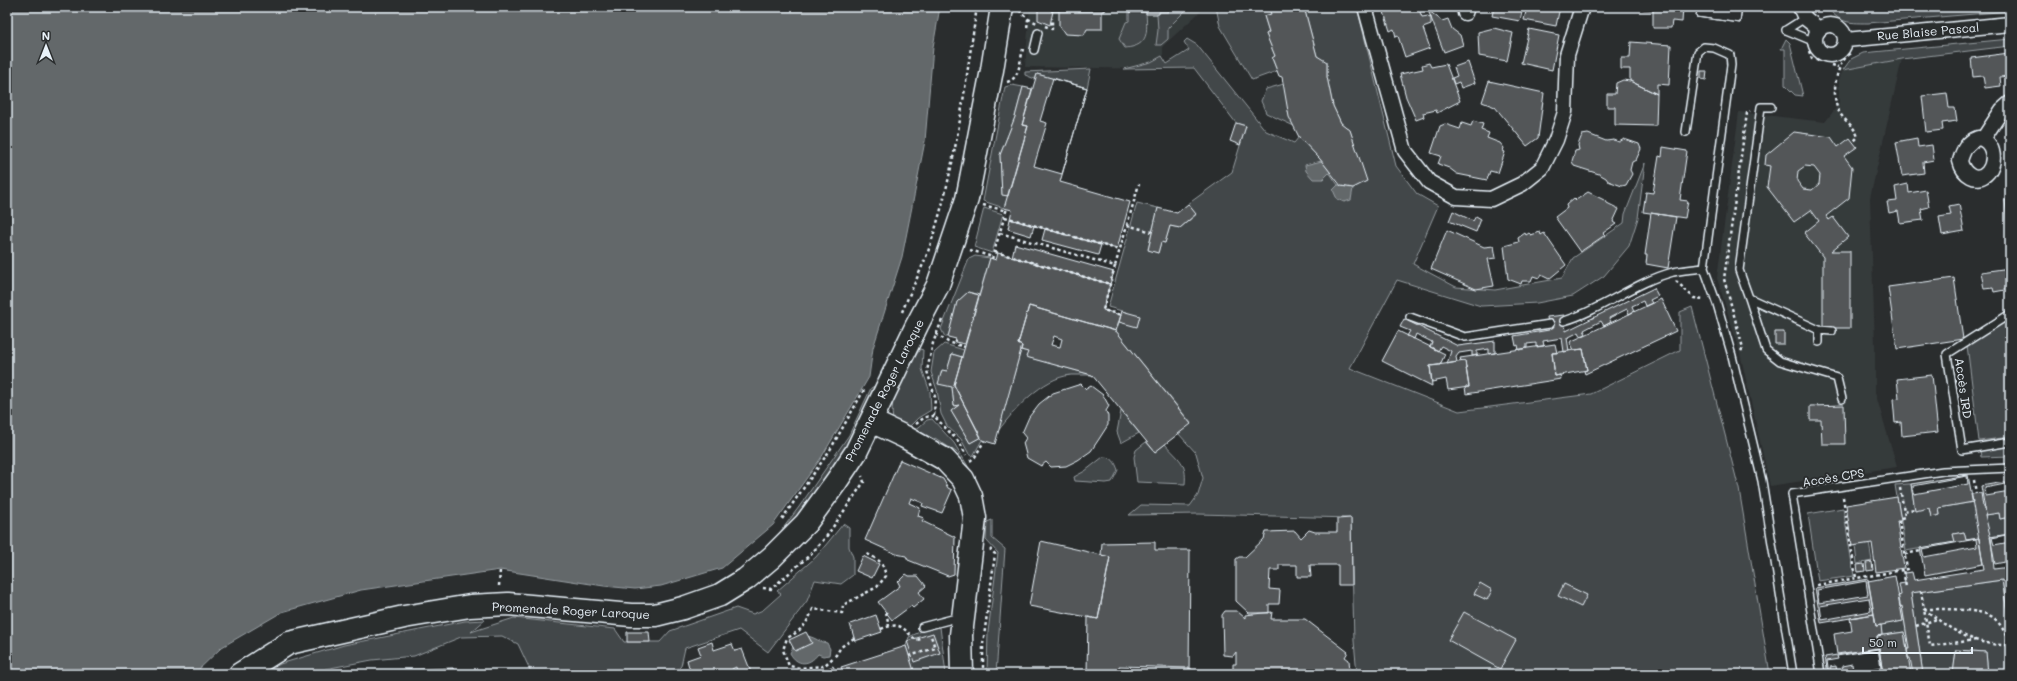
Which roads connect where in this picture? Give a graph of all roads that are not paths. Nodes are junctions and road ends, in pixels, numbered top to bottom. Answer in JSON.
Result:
{"nodes":[{"id":1,"x":1002,"y":7,"type":"edge"},
{"id":2,"x":1365,"y":7,"type":"edge"},
{"id":3,"x":1582,"y":7,"type":"edge"},
{"id":4,"x":1803,"y":13,"type":"edge"},
{"id":5,"x":2010,"y":24,"type":"edge"},
{"id":6,"x":1038,"y":33,"type":"dead end"},
{"id":7,"x":1814,"y":40,"type":"junction"},
{"id":8,"x":1846,"y":40,"type":"junction"},
{"id":9,"x":1034,"y":50,"type":"dead end"},
{"id":10,"x":2010,"y":103,"type":"edge"},
{"id":11,"x":1771,"y":107,"type":"dead end"},
{"id":12,"x":1686,"y":132,"type":"dead end"},
{"id":13,"x":1983,"y":139,"type":"dead end"},
{"id":14,"x":1704,"y":268,"type":"junction"},
{"id":15,"x":1749,"y":298,"type":"junction"},
{"id":16,"x":2010,"y":314,"type":"edge"},
{"id":17,"x":1410,"y":317,"type":"dead end"},
{"id":18,"x":1564,"y":321,"type":"dead end"},
{"id":19,"x":1550,"y":324,"type":"dead end"},
{"id":20,"x":1819,"y":330,"type":"junction"},
{"id":21,"x":1832,"y":331,"type":"dead end"},
{"id":22,"x":1819,"y":342,"type":"dead end"},
{"id":23,"x":1842,"y":399,"type":"dead end"},
{"id":24,"x":871,"y":421,"type":"junction"},
{"id":25,"x":2010,"y":442,"type":"edge"},
{"id":26,"x":2010,"y":468,"type":"edge"},
{"id":27,"x":964,"y":616,"type":"junction"},
{"id":28,"x":922,"y":626,"type":"dead end"},
{"id":29,"x":232,"y":671,"type":"edge"},
{"id":30,"x":962,"y":674,"type":"edge"},
{"id":31,"x":1792,"y":674,"type":"edge"},
{"id":32,"x":1821,"y":674,"type":"edge"}],
"edges":[{"from":1,"to":24,"type":"main road","name":"Promenade Roger Laroque"},
{"from":2,"to":3,"type":"street"},
{"from":4,"to":7,"type":"street"},
{"from":4,"to":7,"type":"lane"},
{"from":5,"to":8,"type":"street","name":"Rue Blaise Pascal"},
{"from":6,"to":9,"type":"lane"},
{"from":7,"to":8,"type":"street"},
{"from":7,"to":8,"type":"street"},
{"from":10,"to":13,"type":"street"},
{"from":11,"to":15,"type":"lane"},
{"from":12,"to":14,"type":"lane"},
{"from":14,"to":18,"type":"lane"},
{"from":14,"to":31,"type":"lane"},
{"from":15,"to":20,"type":"lane"},
{"from":15,"to":23,"type":"lane"},
{"from":16,"to":25,"type":"lane","name":"Accès IRD"},
{"from":17,"to":19,"type":"lane"},
{"from":20,"to":21,"type":"lane"},
{"from":20,"to":22,"type":"lane"},
{"from":24,"to":27,"type":"main road"},
{"from":24,"to":29,"type":"main road","name":"Promenade Roger Laroque"},
{"from":26,"to":32,"type":"lane","name":"Accès CPS"},
{"from":27,"to":28,"type":"lane"},
{"from":27,"to":30,"type":"main road"}]}
